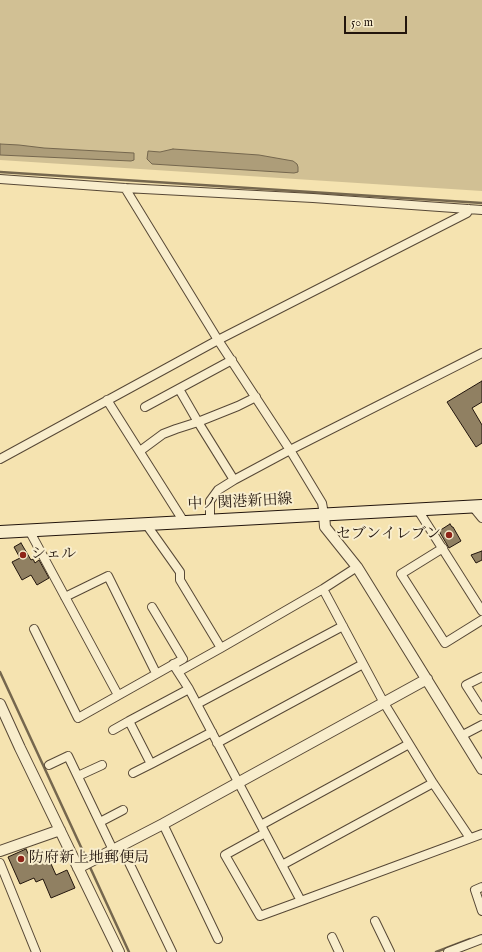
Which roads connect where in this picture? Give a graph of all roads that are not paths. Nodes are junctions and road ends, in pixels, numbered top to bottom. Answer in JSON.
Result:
{"nodes":[{"id":1,"x":0,"y":178,"type":"edge"},
{"id":2,"x":125,"y":188,"type":"junction"},
{"id":3,"x":469,"y":209,"type":"junction"},
{"id":4,"x":482,"y":210,"type":"edge"},
{"id":5,"x":218,"y":340,"type":"junction"},
{"id":6,"x":482,"y":353,"type":"edge"},
{"id":7,"x":232,"y":360,"type":"junction"},
{"id":8,"x":179,"y":389,"type":"junction"},
{"id":9,"x":256,"y":397,"type":"junction"},
{"id":10,"x":107,"y":400,"type":"junction"},
{"id":11,"x":145,"y":407,"type":"dead end"},
{"id":12,"x":198,"y":422,"type":"junction"},
{"id":13,"x":290,"y":450,"type":"junction"},
{"id":14,"x":140,"y":451,"type":"junction"},
{"id":15,"x":0,"y":459,"type":"edge"},
{"id":16,"x":234,"y":480,"type":"junction"},
{"id":17,"x":477,"y":506,"type":"edge"},
{"id":18,"x":418,"y":510,"type":"junction"},
{"id":19,"x":324,"y":514,"type":"junction"},
{"id":20,"x":482,"y":518,"type":"edge"},
{"id":21,"x":210,"y":520,"type":"junction"},
{"id":22,"x":184,"y":522,"type":"junction"},
{"id":23,"x":146,"y":524,"type":"junction"},
{"id":24,"x":29,"y":530,"type":"junction"},
{"id":25,"x":0,"y":532,"type":"edge"},
{"id":26,"x":443,"y":548,"type":"junction"},
{"id":27,"x":357,"y":567,"type":"junction"},
{"id":28,"x":322,"y":589,"type":"junction"},
{"id":29,"x":65,"y":597,"type":"junction"},
{"id":30,"x":152,"y":607,"type":"dead end"},
{"id":31,"x":482,"y":611,"type":"edge"},
{"id":32,"x":482,"y":620,"type":"edge"},
{"id":33,"x":342,"y":626,"type":"junction"},
{"id":34,"x":34,"y":629,"type":"dead end"},
{"id":35,"x":222,"y":648,"type":"junction"},
{"id":36,"x":173,"y":664,"type":"junction"},
{"id":37,"x":363,"y":664,"type":"junction"},
{"id":38,"x":178,"y":672,"type":"junction"},
{"id":39,"x":156,"y":673,"type":"junction"},
{"id":40,"x":482,"y":676,"type":"edge"},
{"id":41,"x":427,"y":679,"type":"junction"},
{"id":42,"x":189,"y":689,"type":"junction"},
{"id":43,"x":118,"y":695,"type":"junction"},
{"id":44,"x":384,"y":703,"type":"junction"},
{"id":45,"x":0,"y":704,"type":"edge"},
{"id":46,"x":197,"y":704,"type":"junction"},
{"id":47,"x":482,"y":710,"type":"edge"},
{"id":48,"x":128,"y":721,"type":"junction"},
{"id":49,"x":482,"y":725,"type":"edge"},
{"id":50,"x":113,"y":730,"type":"dead end"},
{"id":51,"x":212,"y":732,"type":"junction"},
{"id":52,"x":461,"y":736,"type":"junction"},
{"id":53,"x":217,"y":743,"type":"junction"},
{"id":54,"x":409,"y":744,"type":"junction"},
{"id":55,"x":151,"y":764,"type":"junction"},
{"id":56,"x":48,"y":765,"type":"dead end"},
{"id":57,"x":102,"y":765,"type":"dead end"},
{"id":58,"x":482,"y":769,"type":"edge"},
{"id":59,"x":133,"y":773,"type":"dead end"},
{"id":60,"x":78,"y":776,"type":"junction"},
{"id":61,"x":238,"y":783,"type":"junction"},
{"id":62,"x":433,"y":783,"type":"junction"},
{"id":63,"x":123,"y":810,"type":"dead end"},
{"id":64,"x":100,"y":822,"type":"junction"},
{"id":65,"x":163,"y":824,"type":"junction"},
{"id":66,"x":261,"y":825,"type":"junction"},
{"id":67,"x":60,"y":830,"type":"junction"},
{"id":68,"x":265,"y":833,"type":"junction"},
{"id":69,"x":482,"y":834,"type":"edge"},
{"id":70,"x":470,"y":838,"type":"junction"},
{"id":71,"x":117,"y":848,"type":"junction"},
{"id":72,"x":0,"y":851,"type":"edge"},
{"id":73,"x":0,"y":863,"type":"edge"},
{"id":74,"x":282,"y":865,"type":"junction"},
{"id":75,"x":78,"y":868,"type":"junction"},
{"id":76,"x":482,"y":887,"type":"edge"},
{"id":77,"x":301,"y":901,"type":"junction"},
{"id":78,"x":482,"y":912,"type":"edge"},
{"id":79,"x":375,"y":922,"type":"dead end"},
{"id":80,"x":332,"y":937,"type":"dead end"},
{"id":81,"x":218,"y":939,"type":"dead end"},
{"id":82,"x":482,"y":940,"type":"edge"},
{"id":83,"x":36,"y":952,"type":"edge"},
{"id":84,"x":119,"y":952,"type":"edge"},
{"id":85,"x":172,"y":952,"type":"edge"},
{"id":86,"x":339,"y":952,"type":"edge"},
{"id":87,"x":390,"y":952,"type":"edge"},
{"id":88,"x":448,"y":952,"type":"edge"}],
"edges":[{"from":1,"to":2,"type":"street"},
{"from":2,"to":3,"type":"street"},
{"from":2,"to":5,"type":"street"},
{"from":3,"to":4,"type":"street"},
{"from":3,"to":5,"type":"street"},
{"from":5,"to":7,"type":"street"},
{"from":5,"to":10,"type":"street"},
{"from":6,"to":13,"type":"street"},
{"from":7,"to":8,"type":"street"},
{"from":7,"to":9,"type":"street"},
{"from":8,"to":11,"type":"street"},
{"from":8,"to":12,"type":"street"},
{"from":9,"to":12,"type":"street"},
{"from":9,"to":13,"type":"street"},
{"from":10,"to":14,"type":"street"},
{"from":10,"to":15,"type":"street"},
{"from":12,"to":14,"type":"street"},
{"from":12,"to":16,"type":"street"},
{"from":13,"to":16,"type":"street"},
{"from":13,"to":19,"type":"street"},
{"from":14,"to":22,"type":"street"},
{"from":16,"to":21,"type":"street"},
{"from":17,"to":18,"type":"main road","name":"中ノ関港新田線"},
{"from":17,"to":20,"type":"street"},
{"from":18,"to":19,"type":"main road","name":"中ノ関港新田線"},
{"from":18,"to":26,"type":"street"},
{"from":19,"to":21,"type":"main road","name":"中ノ関港新田線"},
{"from":19,"to":27,"type":"street"},
{"from":21,"to":22,"type":"main road","name":"中ノ関港新田線"},
{"from":22,"to":23,"type":"main road","name":"中ノ関港新田線"},
{"from":23,"to":24,"type":"main road","name":"中ノ関港新田線"},
{"from":23,"to":35,"type":"street"},
{"from":24,"to":25,"type":"main road","name":"中ノ関港新田線"},
{"from":24,"to":29,"type":"street"},
{"from":26,"to":31,"type":"street"},
{"from":26,"to":32,"type":"street"},
{"from":27,"to":28,"type":"street"},
{"from":27,"to":41,"type":"street"},
{"from":28,"to":33,"type":"street"},
{"from":28,"to":35,"type":"street"},
{"from":29,"to":39,"type":"street"},
{"from":29,"to":43,"type":"street"},
{"from":30,"to":36,"type":"street"},
{"from":33,"to":37,"type":"street"},
{"from":33,"to":46,"type":"street"},
{"from":34,"to":43,"type":"street"},
{"from":35,"to":38,"type":"street"},
{"from":36,"to":38,"type":"street"},
{"from":36,"to":39,"type":"street"},
{"from":37,"to":44,"type":"street"},
{"from":37,"to":53,"type":"street"},
{"from":38,"to":42,"type":"street"},
{"from":39,"to":43,"type":"street"},
{"from":40,"to":47,"type":"street"},
{"from":41,"to":44,"type":"street"},
{"from":41,"to":52,"type":"street"},
{"from":42,"to":46,"type":"street"},
{"from":42,"to":48,"type":"street"},
{"from":44,"to":54,"type":"street"},
{"from":44,"to":61,"type":"street"},
{"from":45,"to":67,"type":"street"},
{"from":46,"to":51,"type":"street"},
{"from":48,"to":50,"type":"street"},
{"from":48,"to":55,"type":"street"},
{"from":49,"to":52,"type":"street"},
{"from":51,"to":53,"type":"street"},
{"from":51,"to":55,"type":"street"},
{"from":52,"to":58,"type":"street"},
{"from":53,"to":61,"type":"street"},
{"from":54,"to":62,"type":"street"},
{"from":54,"to":66,"type":"street"},
{"from":55,"to":59,"type":"street"},
{"from":56,"to":60,"type":"street"},
{"from":57,"to":60,"type":"street"},
{"from":60,"to":64,"type":"street"},
{"from":61,"to":65,"type":"street"},
{"from":61,"to":66,"type":"street"},
{"from":62,"to":70,"type":"street"},
{"from":62,"to":74,"type":"street"},
{"from":63,"to":64,"type":"street"},
{"from":64,"to":71,"type":"street"},
{"from":65,"to":71,"type":"street"},
{"from":65,"to":81,"type":"street"},
{"from":66,"to":68,"type":"street"},
{"from":67,"to":72,"type":"street"},
{"from":67,"to":75,"type":"street"},
{"from":68,"to":74,"type":"street"},
{"from":68,"to":77,"type":"street"},
{"from":69,"to":70,"type":"street"},
{"from":70,"to":77,"type":"street"},
{"from":71,"to":75,"type":"street"},
{"from":71,"to":85,"type":"street"},
{"from":73,"to":83,"type":"street"},
{"from":74,"to":77,"type":"street"},
{"from":75,"to":84,"type":"street"},
{"from":76,"to":78,"type":"street"},
{"from":79,"to":87,"type":"street"},
{"from":80,"to":86,"type":"street"},
{"from":82,"to":88,"type":"street"}]}
